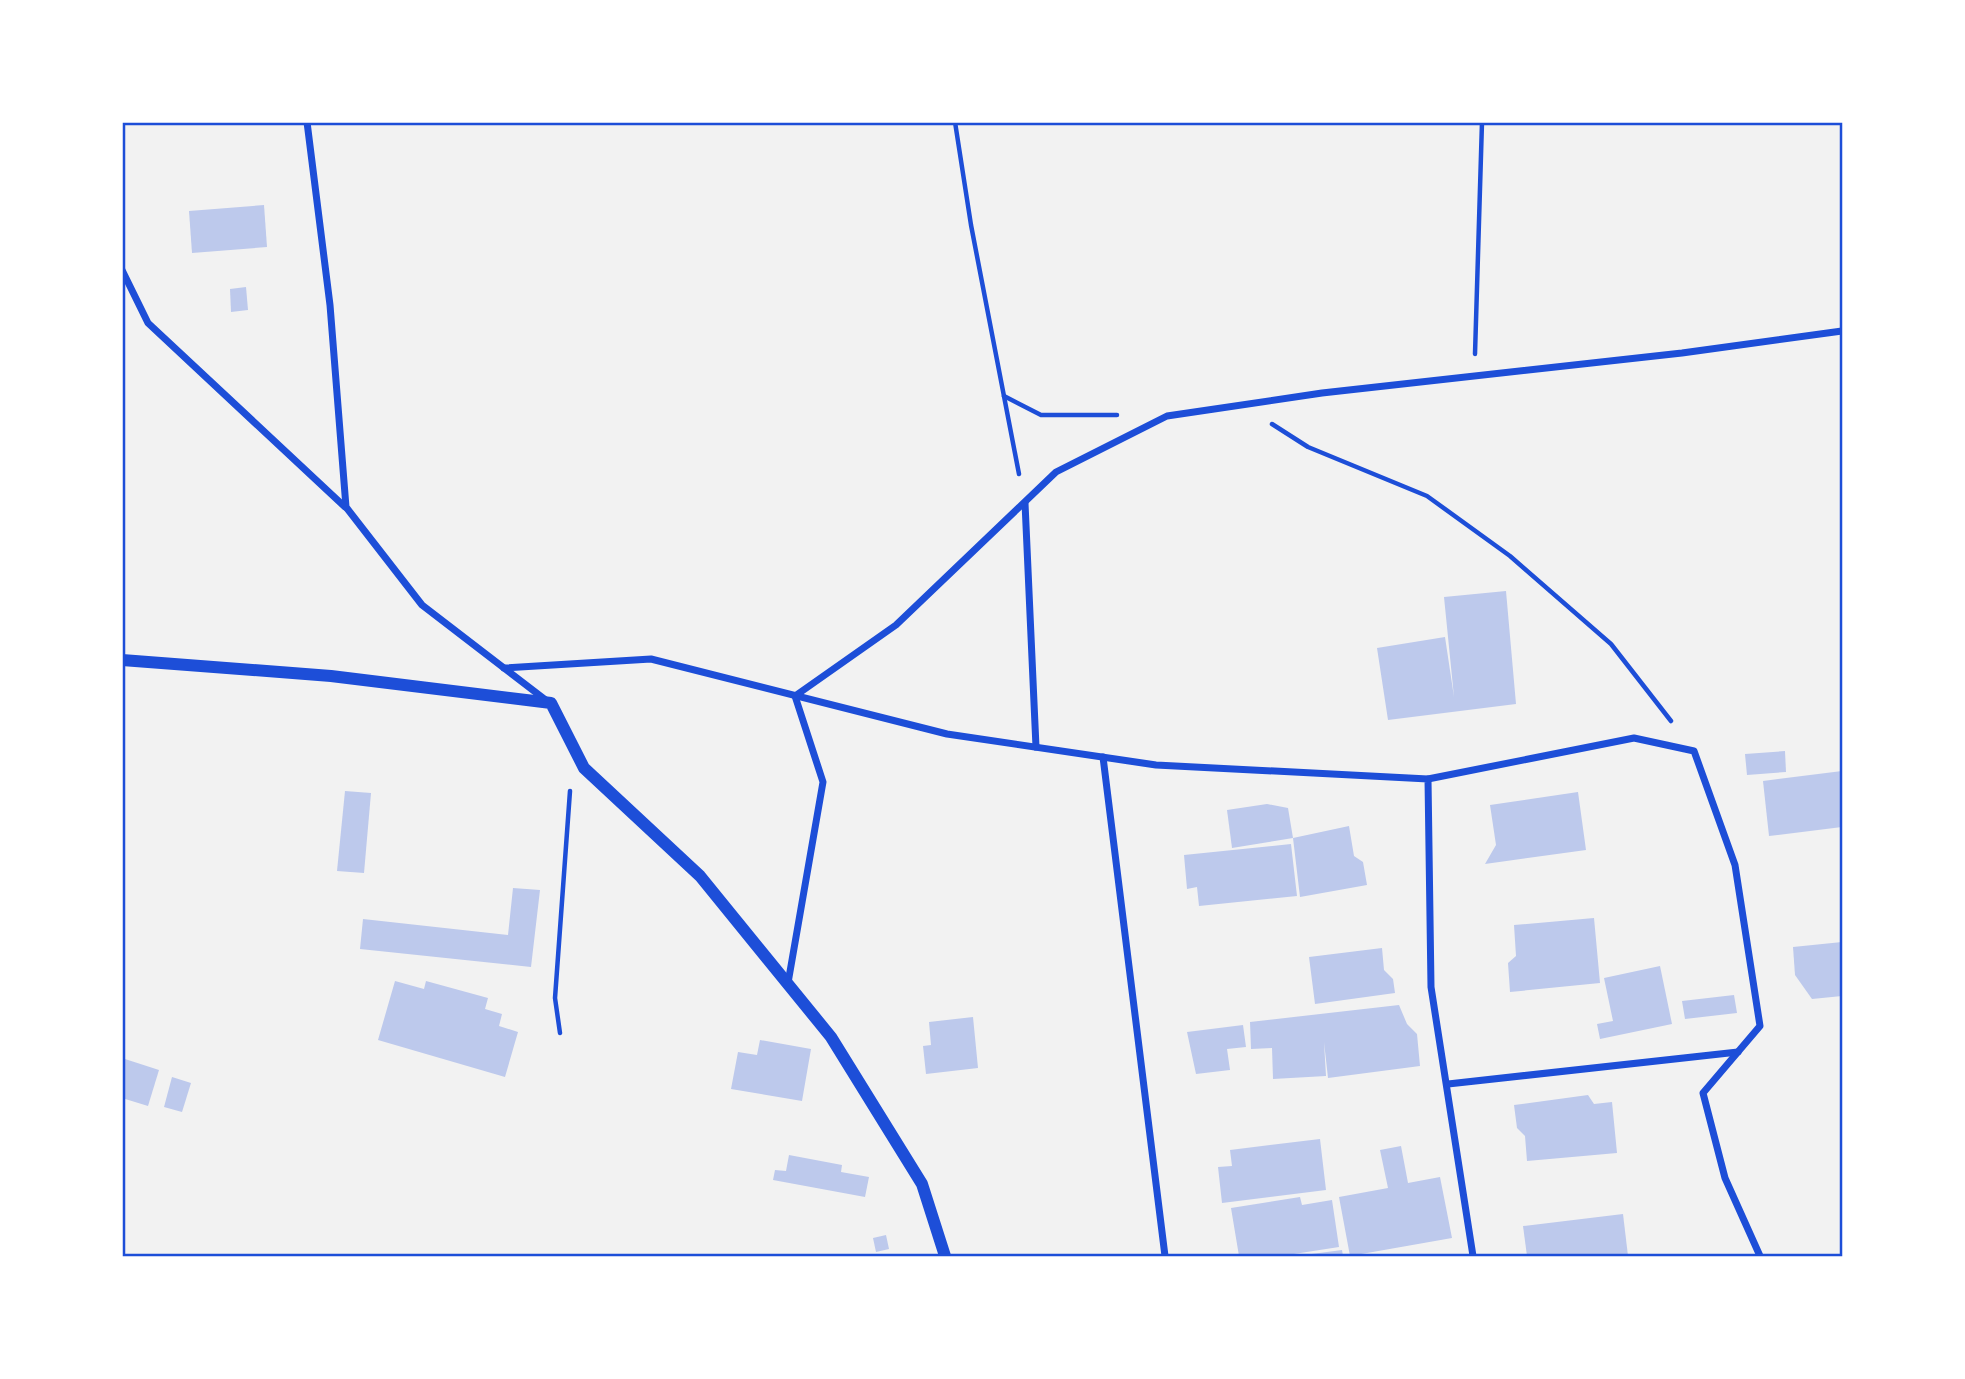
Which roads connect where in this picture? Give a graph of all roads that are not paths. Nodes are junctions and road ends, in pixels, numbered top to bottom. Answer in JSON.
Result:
{"nodes":[{"id":1,"x":307,"y":122,"type":"edge"},
{"id":2,"x":122,"y":270,"type":"edge"},
{"id":3,"x":1843,"y":331,"type":"edge"},
{"id":4,"x":1025,"y":503,"type":"junction"},
{"id":5,"x":346,"y":507,"type":"junction"},
{"id":6,"x":122,"y":660,"type":"edge"},
{"id":7,"x":504,"y":668,"type":"junction"},
{"id":8,"x":795,"y":696,"type":"junction"},
{"id":9,"x":551,"y":704,"type":"junction"},
{"id":10,"x":1036,"y":747,"type":"junction"},
{"id":11,"x":1103,"y":757,"type":"junction"},
{"id":12,"x":1428,"y":779,"type":"junction"},
{"id":13,"x":788,"y":984,"type":"junction"},
{"id":14,"x":1738,"y":1052,"type":"junction"},
{"id":15,"x":1448,"y":1084,"type":"junction"},
{"id":16,"x":945,"y":1256,"type":"edge"},
{"id":17,"x":1165,"y":1256,"type":"edge"},
{"id":18,"x":1473,"y":1256,"type":"edge"},
{"id":19,"x":1760,"y":1256,"type":"edge"}],
"edges":[{"from":1,"to":5,"type":"street"},
{"from":2,"to":5,"type":"street"},
{"from":3,"to":4,"type":"street"},
{"from":4,"to":8,"type":"street"},
{"from":4,"to":10,"type":"street"},
{"from":5,"to":7,"type":"street"},
{"from":6,"to":9,"type":"street"},
{"from":7,"to":8,"type":"street"},
{"from":7,"to":9,"type":"street"},
{"from":8,"to":10,"type":"street"},
{"from":8,"to":13,"type":"street"},
{"from":9,"to":13,"type":"street"},
{"from":10,"to":11,"type":"street"},
{"from":11,"to":12,"type":"street"},
{"from":11,"to":17,"type":"street"},
{"from":12,"to":14,"type":"street"},
{"from":12,"to":15,"type":"street"},
{"from":13,"to":16,"type":"street"},
{"from":14,"to":15,"type":"street"},
{"from":14,"to":19,"type":"street"},
{"from":15,"to":18,"type":"street"}]}
